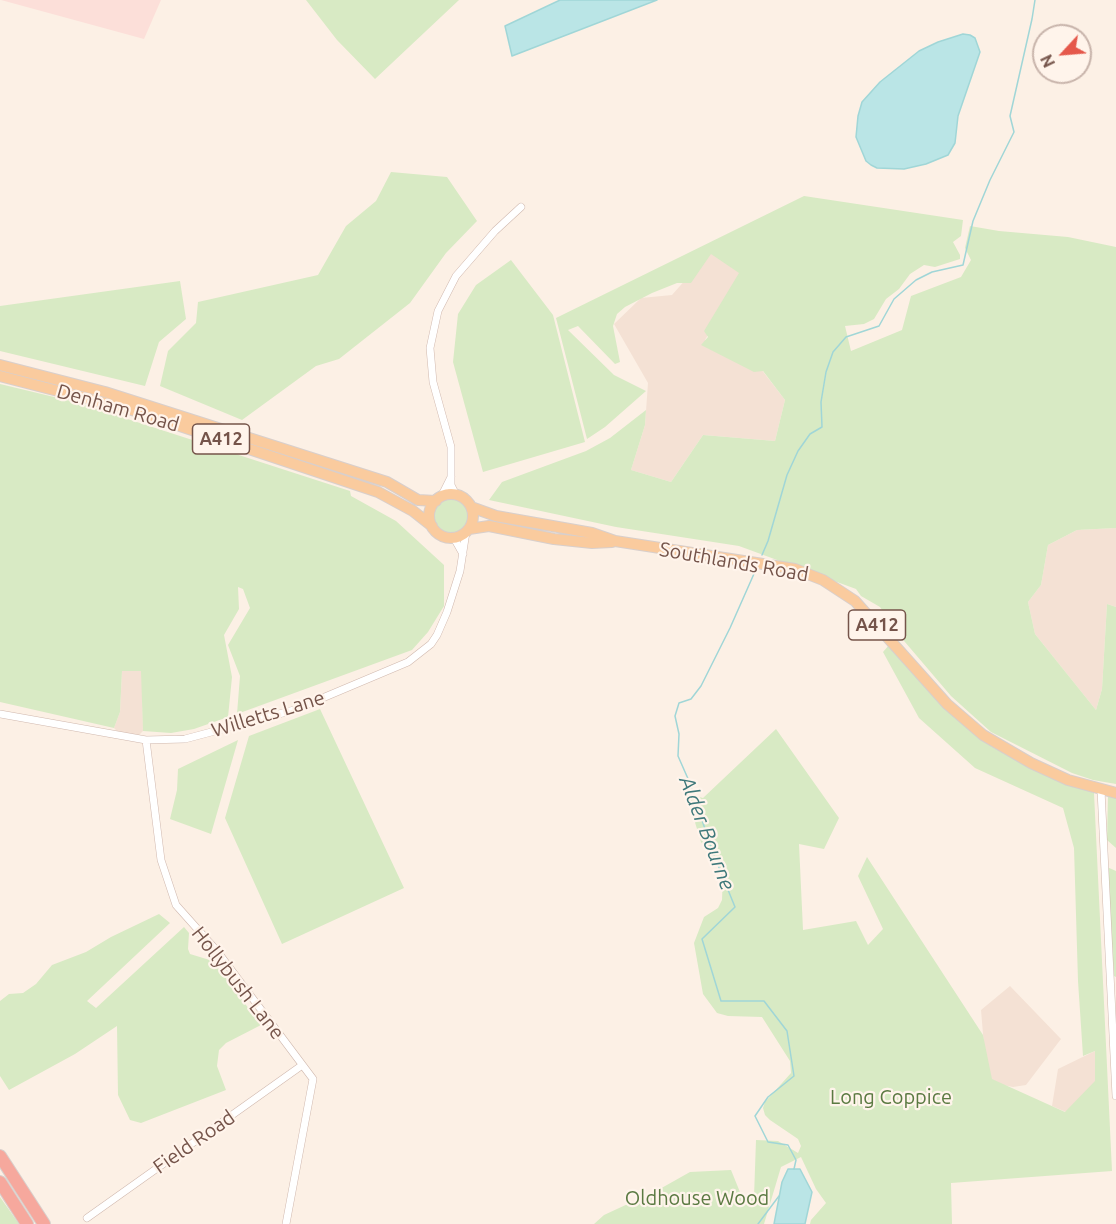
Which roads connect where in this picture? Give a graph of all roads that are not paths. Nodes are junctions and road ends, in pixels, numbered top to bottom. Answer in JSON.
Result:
{"nodes":[{"id":1,"x":521,"y":207,"type":"dead end"},
{"id":2,"x":0,"y":365,"type":"edge"},
{"id":3,"x":0,"y":376,"type":"edge"},
{"id":4,"x":451,"y":477,"type":"junction"},
{"id":5,"x":456,"y":495,"type":"junction"},
{"id":6,"x":438,"y":499,"type":"junction"},
{"id":7,"x":471,"y":507,"type":"junction"},
{"id":8,"x":432,"y":526,"type":"junction"},
{"id":9,"x":467,"y":531,"type":"junction"},
{"id":10,"x":454,"y":538,"type":"junction"},
{"id":11,"x":615,"y":541,"type":"junction"},
{"id":12,"x":463,"y":554,"type":"junction"},
{"id":13,"x":0,"y":714,"type":"edge"},
{"id":14,"x":146,"y":740,"type":"junction"},
{"id":15,"x":1101,"y":790,"type":"junction"},
{"id":16,"x":1116,"y":792,"type":"edge"},
{"id":17,"x":302,"y":1066,"type":"junction"},
{"id":18,"x":1116,"y":1096,"type":"edge"},
{"id":19,"x":0,"y":1156,"type":"edge"},
{"id":20,"x":0,"y":1182,"type":"edge"},
{"id":21,"x":87,"y":1218,"type":"dead end"},
{"id":22,"x":27,"y":1224,"type":"edge"},
{"id":23,"x":44,"y":1224,"type":"edge"},
{"id":24,"x":286,"y":1224,"type":"edge"}],
"edges":[{"from":1,"to":4,"type":"street"},
{"from":2,"to":6,"type":"main road","name":"Denham Road","number":"A412"},
{"from":3,"to":8,"type":"main road","name":"Denham Road","number":"A412"},
{"from":4,"to":5,"type":"street"},
{"from":4,"to":6,"type":"street"},
{"from":5,"to":6,"type":"main road"},
{"from":5,"to":7,"type":"main road"},
{"from":6,"to":8,"type":"main road"},
{"from":7,"to":9,"type":"main road"},
{"from":7,"to":11,"type":"main road","number":"A412"},
{"from":8,"to":10,"type":"main road"},
{"from":9,"to":10,"type":"main road"},
{"from":9,"to":11,"type":"main road","number":"A412"},
{"from":9,"to":12,"type":"street","name":"Willetts Lane"},
{"from":10,"to":12,"type":"street"},
{"from":11,"to":15,"type":"main road","name":"Southlands Road","number":"A412"},
{"from":12,"to":14,"type":"street","name":"Willetts Lane"},
{"from":13,"to":14,"type":"street","name":"Willetts Lane"},
{"from":14,"to":17,"type":"street","name":"Hollybush Lane"},
{"from":15,"to":16,"type":"main road","number":"A412"},
{"from":15,"to":18,"type":"street"},
{"from":17,"to":21,"type":"street","name":"Field Road"},
{"from":17,"to":24,"type":"street","name":"Hollybush Lane"},
{"from":19,"to":23,"type":"highway"},
{"from":20,"to":22,"type":"highway"}]}
